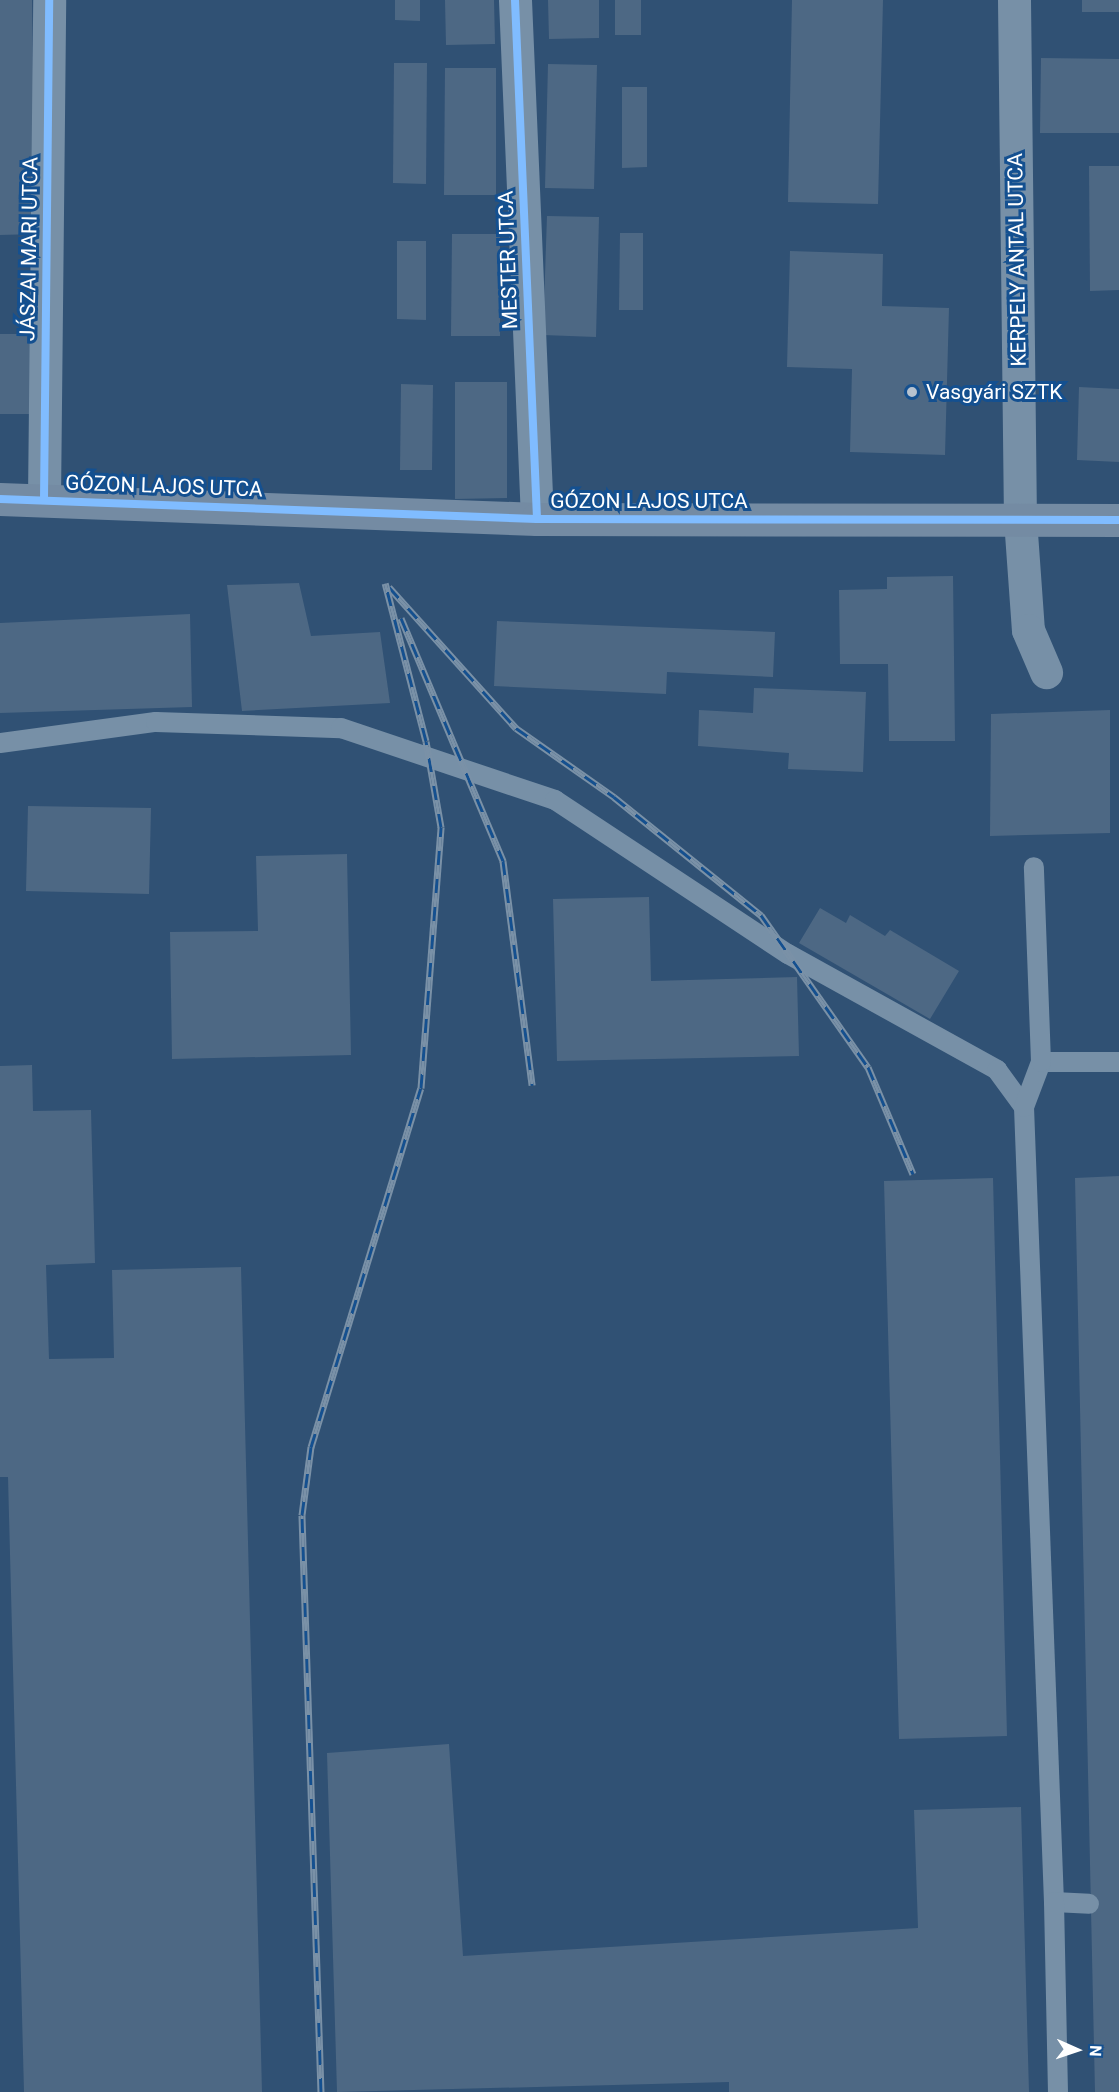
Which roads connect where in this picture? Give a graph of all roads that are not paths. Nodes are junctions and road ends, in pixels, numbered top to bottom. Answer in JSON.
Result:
{"nodes":[{"id":1,"x":49,"y":0,"type":"edge"},
{"id":2,"x":515,"y":0,"type":"edge"},
{"id":3,"x":1014,"y":0,"type":"edge"},
{"id":4,"x":0,"y":499,"type":"edge"},
{"id":5,"x":44,"y":499,"type":"junction"},
{"id":6,"x":537,"y":519,"type":"junction"},
{"id":7,"x":1020,"y":519,"type":"junction"},
{"id":8,"x":1119,"y":520,"type":"edge"},
{"id":9,"x":1046,"y":672,"type":"dead end"},
{"id":10,"x":0,"y":743,"type":"edge"},
{"id":11,"x":1034,"y":867,"type":"dead end"},
{"id":12,"x":1041,"y":1062,"type":"junction"},
{"id":13,"x":1119,"y":1062,"type":"edge"},
{"id":14,"x":1024,"y":1107,"type":"junction"},
{"id":15,"x":1054,"y":1902,"type":"junction"},
{"id":16,"x":1089,"y":1904,"type":"dead end"},
{"id":17,"x":1058,"y":2092,"type":"edge"}],
"edges":[{"from":1,"to":5,"type":"street","name":"JÁSZAI MARI UTCA"},
{"from":2,"to":6,"type":"street","name":"MESTER UTCA"},
{"from":3,"to":7,"type":"street","name":"KERPELY ANTAL UTCA"},
{"from":4,"to":5,"type":"street","name":"GÓZON LAJOS UTCA"},
{"from":5,"to":6,"type":"street","name":"GÓZON LAJOS UTCA"},
{"from":6,"to":7,"type":"street","name":"GÓZON LAJOS UTCA"},
{"from":7,"to":8,"type":"street","name":"GÓZON LAJOS UTCA"},
{"from":7,"to":9,"type":"street","name":"KERPELY ANTAL UTCA"},
{"from":10,"to":14,"type":"lane"},
{"from":11,"to":12,"type":"lane"},
{"from":12,"to":13,"type":"lane"},
{"from":12,"to":14,"type":"lane"},
{"from":14,"to":15,"type":"lane"},
{"from":15,"to":16,"type":"lane"},
{"from":15,"to":17,"type":"lane"}]}
